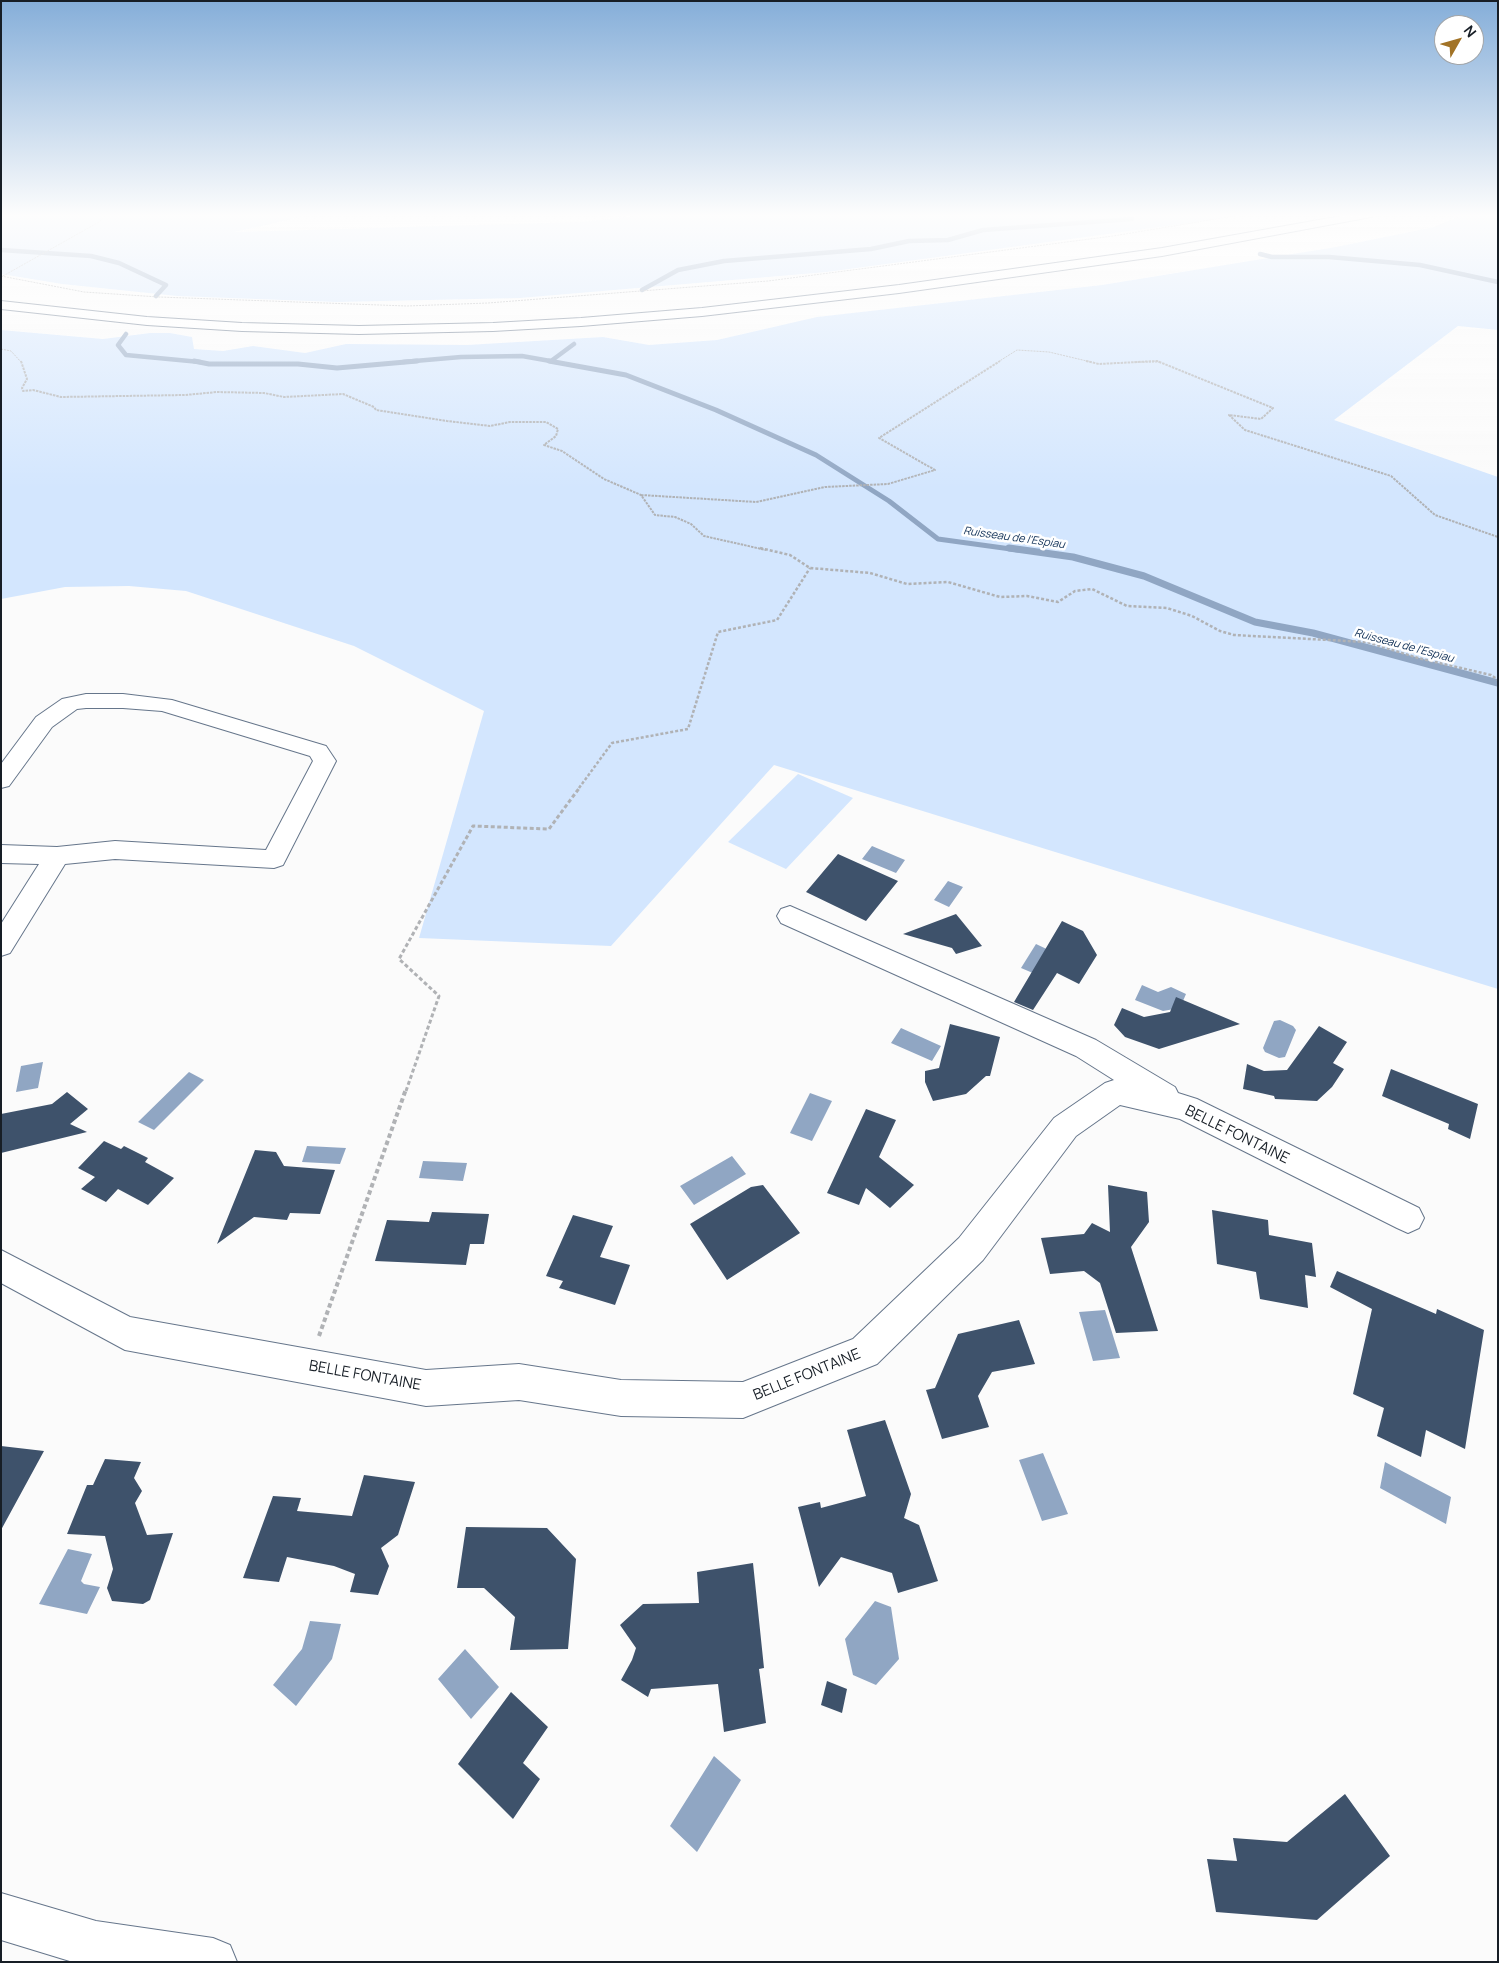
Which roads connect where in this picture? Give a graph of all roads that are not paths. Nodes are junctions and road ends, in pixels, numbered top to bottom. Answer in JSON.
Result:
{"nodes":[{"id":1,"x":7,"y":306,"type":"edge"},
{"id":2,"x":120,"y":306,"type":"edge"},
{"id":3,"x":652,"y":306,"type":"edge"},
{"id":4,"x":757,"y":306,"type":"edge"},
{"id":5,"x":1,"y":781,"type":"edge"},
{"id":6,"x":1,"y":854,"type":"edge"},
{"id":7,"x":57,"y":856,"type":"junction"},
{"id":8,"x":790,"y":916,"type":"dead end"},
{"id":9,"x":1,"y":946,"type":"edge"},
{"id":10,"x":1186,"y":1108,"type":"junction"},
{"id":11,"x":1408,"y":1218,"type":"dead end"},
{"id":12,"x":1,"y":1265,"type":"edge"},
{"id":13,"x":1,"y":1916,"type":"edge"},
{"id":14,"x":213,"y":1962,"type":"edge"}],
"edges":[{"from":1,"to":4,"type":"main road"},
{"from":2,"to":3,"type":"main road"},
{"from":5,"to":7,"type":"main road"},
{"from":6,"to":7,"type":"main road"},
{"from":7,"to":9,"type":"main road"},
{"from":8,"to":10,"type":"main road"},
{"from":10,"to":11,"type":"main road","name":"BELLE FONTAINE"},
{"from":10,"to":12,"type":"main road","name":"BELLE FONTAINE"},
{"from":13,"to":14,"type":"main road"}]}
